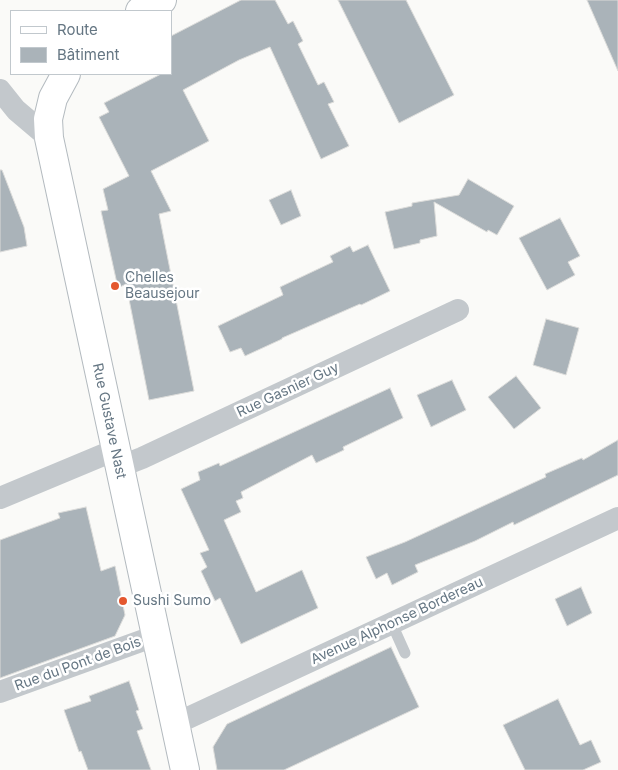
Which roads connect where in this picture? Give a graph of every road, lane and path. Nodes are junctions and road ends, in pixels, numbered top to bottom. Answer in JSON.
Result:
{"nodes":[{"id":1,"x":162,"y":0,"type":"edge"},
{"id":2,"x":142,"y":10,"type":"edge"},
{"id":3,"x":65,"y":75,"type":"edge"},
{"id":4,"x":0,"y":90,"type":"edge"},
{"id":5,"x":49,"y":138,"type":"junction"},
{"id":6,"x":458,"y":310,"type":"dead end"},
{"id":7,"x":117,"y":459,"type":"junction"},
{"id":8,"x":0,"y":498,"type":"edge"},
{"id":9,"x":618,"y":518,"type":"edge"},
{"id":10,"x":392,"y":624,"type":"junction"},
{"id":11,"x":155,"y":636,"type":"junction"},
{"id":12,"x":405,"y":652,"type":"dead end"},
{"id":13,"x":0,"y":692,"type":"edge"},
{"id":14,"x":175,"y":724,"type":"junction"},
{"id":15,"x":185,"y":770,"type":"edge"}],
"edges":[{"from":1,"to":2,"type":"street"},
{"from":3,"to":5,"type":"street","name":"Rue Gustave Nast"},
{"from":4,"to":5,"type":"street"},
{"from":5,"to":7,"type":"street","name":"Rue Gustave Nast"},
{"from":6,"to":7,"type":"street","name":"Rue Gasnier Guy"},
{"from":7,"to":8,"type":"street","name":"Rue Gasnier Guy"},
{"from":7,"to":11,"type":"street","name":"Rue Gustave Nast"},
{"from":9,"to":10,"type":"street","name":"Avenue Alphonse Bordereau"},
{"from":10,"to":12,"type":"lane"},
{"from":10,"to":14,"type":"street","name":"Avenue Alphonse Bordereau"},
{"from":11,"to":13,"type":"street","name":"Rue du Pont de Bois"},
{"from":11,"to":14,"type":"street","name":"Rue Gustave Nast"},
{"from":14,"to":15,"type":"street","name":"Rue Gustave Nast"}]}
